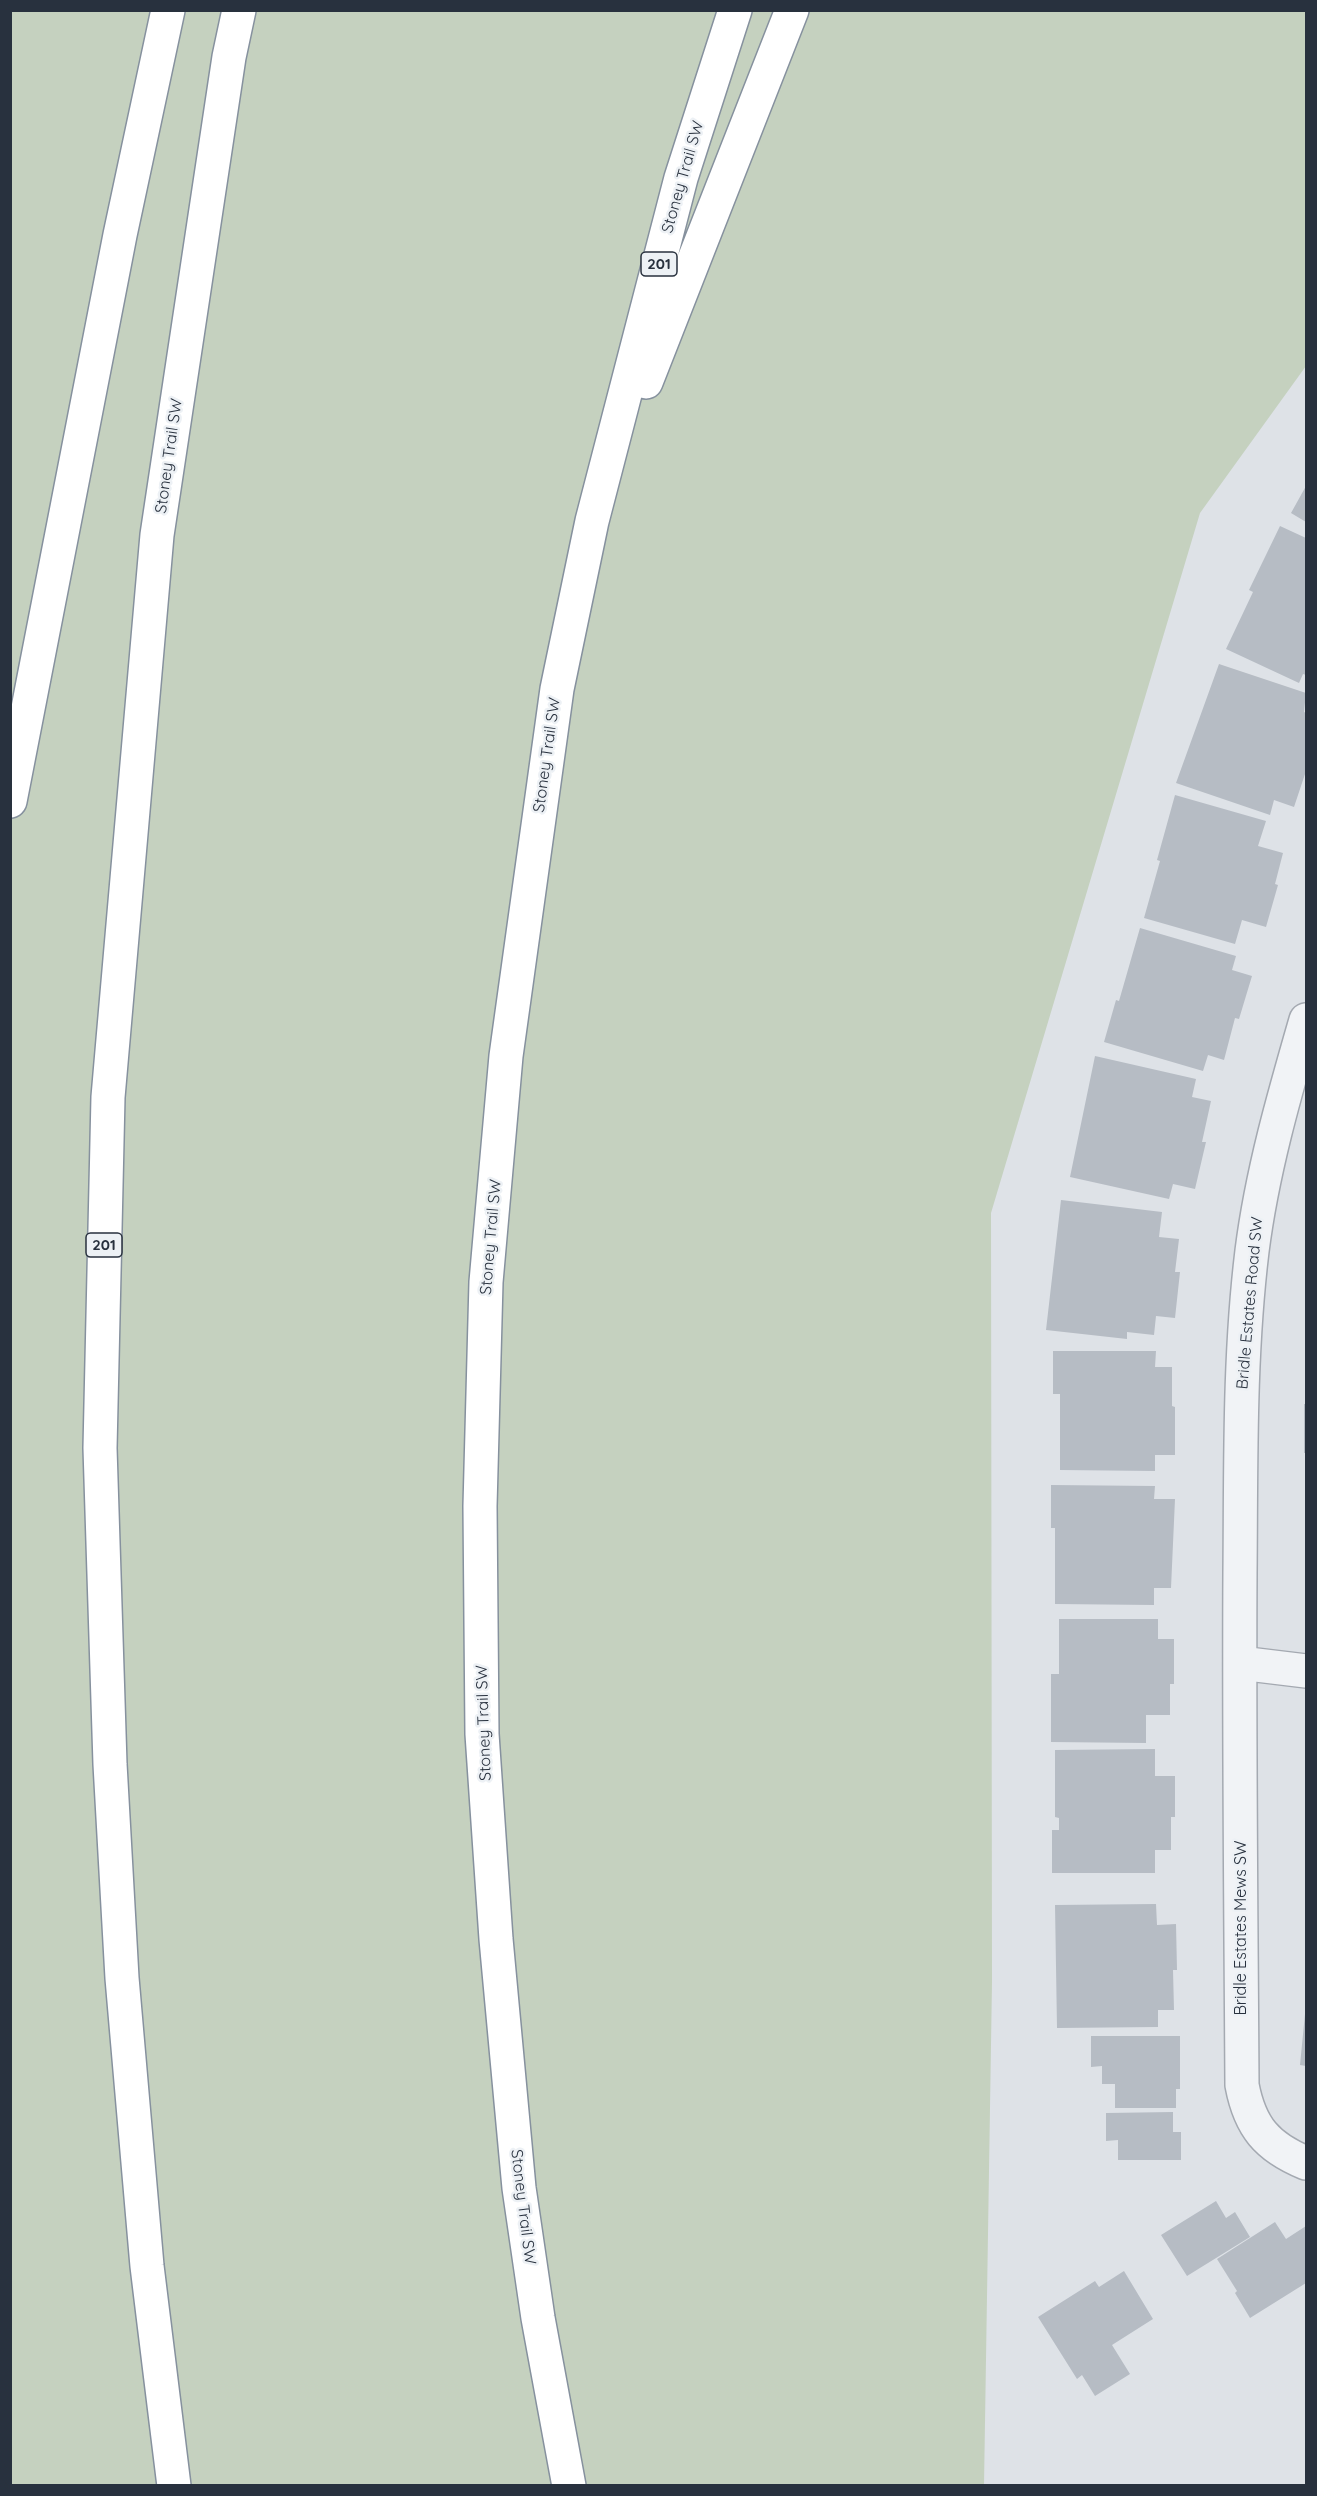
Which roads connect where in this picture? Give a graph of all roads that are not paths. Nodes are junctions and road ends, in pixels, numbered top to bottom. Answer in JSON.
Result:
{"nodes":[{"id":1,"x":168,"y":10,"type":"edge"},
{"id":2,"x":239,"y":10,"type":"edge"},
{"id":3,"x":735,"y":10,"type":"edge"},
{"id":4,"x":792,"y":10,"type":"edge"},
{"id":5,"x":592,"y":521,"type":"junction"},
{"id":6,"x":10,"y":801,"type":"edge"},
{"id":7,"x":1306,"y":1020,"type":"edge"},
{"id":8,"x":1240,"y":1663,"type":"junction"},
{"id":9,"x":1306,"y":1671,"type":"edge"},
{"id":10,"x":1306,"y":2163,"type":"edge"},
{"id":11,"x":174,"y":2486,"type":"edge"},
{"id":12,"x":569,"y":2486,"type":"edge"}],
"edges":[{"from":1,"to":6,"type":"highway"},
{"from":2,"to":11,"type":"highway","name":"Stoney Trail SW","number":"201"},
{"from":3,"to":5,"type":"highway","name":"Stoney Trail SW","number":"201"},
{"from":4,"to":5,"type":"highway"},
{"from":5,"to":12,"type":"highway","name":"Stoney Trail SW","number":"201"},
{"from":7,"to":8,"type":"street","name":"Bridle Estates Road SW"},
{"from":8,"to":9,"type":"street"},
{"from":8,"to":10,"type":"street","name":"Bridle Estates Mews SW"}]}
